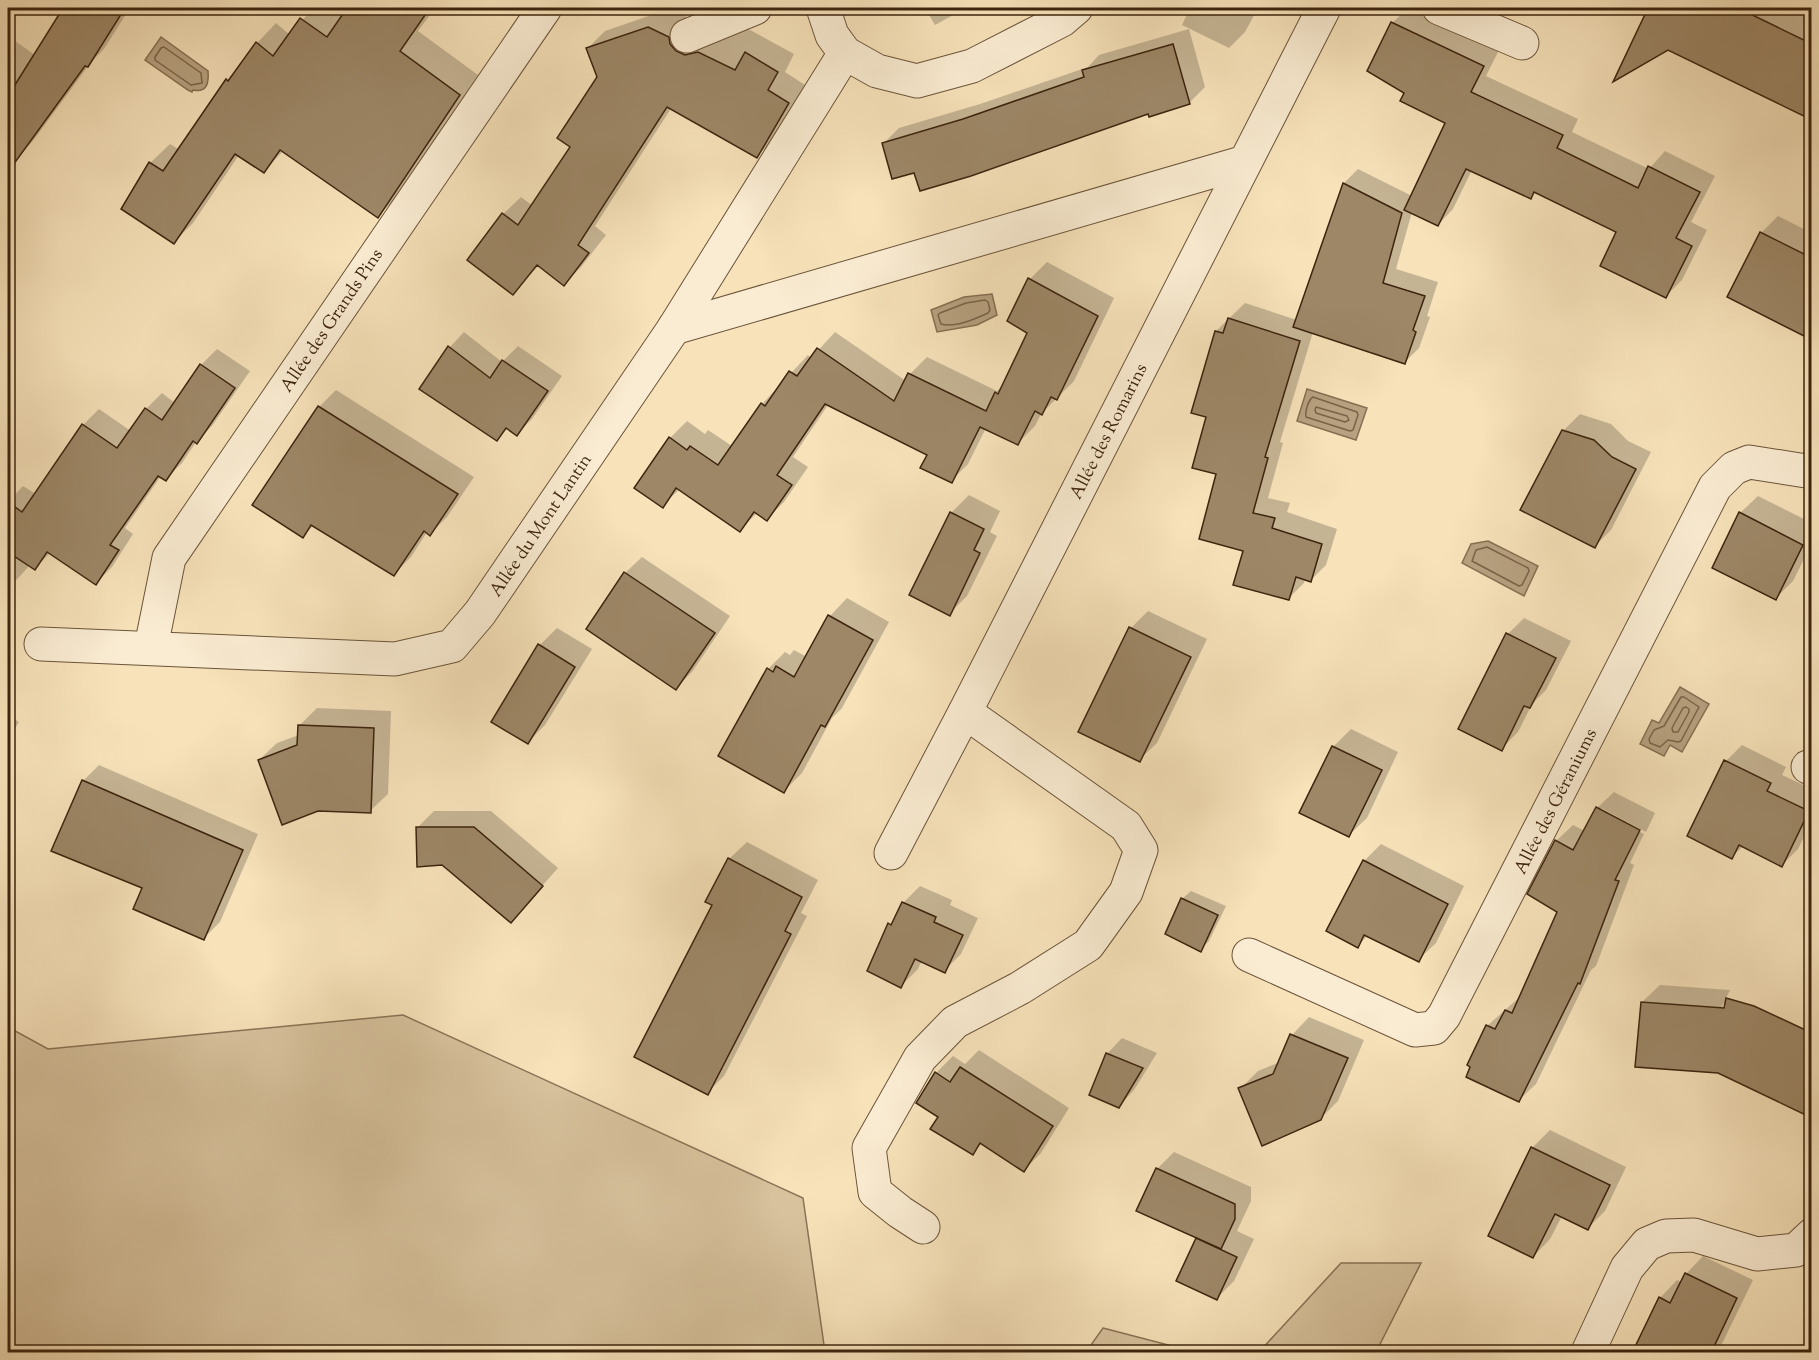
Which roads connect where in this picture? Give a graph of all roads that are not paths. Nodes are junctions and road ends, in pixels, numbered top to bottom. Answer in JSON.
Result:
{"nodes":[{"id":1,"x":545,"y":8,"type":"edge"},
{"id":2,"x":755,"y":8,"type":"edge"},
{"id":3,"x":823,"y":8,"type":"edge"},
{"id":4,"x":1076,"y":8,"type":"edge"},
{"id":5,"x":1324,"y":8,"type":"edge"},
{"id":6,"x":1439,"y":8,"type":"edge"},
{"id":7,"x":687,"y":36,"type":"dead end"},
{"id":8,"x":1522,"y":44,"type":"dead end"},
{"id":9,"x":845,"y":53,"type":"junction"},
{"id":10,"x":1245,"y":162,"type":"junction"},
{"id":11,"x":674,"y":327,"type":"junction"},
{"id":12,"x":1812,"y":468,"type":"edge"},
{"id":13,"x":40,"y":644,"type":"dead end"},
{"id":14,"x":151,"y":647,"type":"junction"},
{"id":15,"x":965,"y":712,"type":"junction"},
{"id":16,"x":891,"y":853,"type":"dead end"},
{"id":17,"x":1249,"y":955,"type":"dead end"},
{"id":18,"x":923,"y":1227,"type":"dead end"},
{"id":19,"x":1812,"y":1234,"type":"edge"},
{"id":20,"x":1588,"y":1353,"type":"edge"}],
"edges":[{"from":1,"to":14,"type":"street","name":"Allée des Grands Pins"},
{"from":2,"to":7,"type":"street"},
{"from":3,"to":9,"type":"street"},
{"from":4,"to":9,"type":"street"},
{"from":5,"to":10,"type":"street","name":"Allée des Romarins"},
{"from":6,"to":8,"type":"street"},
{"from":9,"to":11,"type":"street","name":"Allée du Mont Lantin"},
{"from":10,"to":11,"type":"street"},
{"from":10,"to":15,"type":"street","name":"Allée des Romarins"},
{"from":11,"to":14,"type":"street","name":"Allée du Mont Lantin"},
{"from":12,"to":17,"type":"street","name":"Allée des Géraniums"},
{"from":13,"to":14,"type":"street","name":"Allée du Mont Lantin"},
{"from":15,"to":16,"type":"street","name":"Allée des Romarins"},
{"from":15,"to":18,"type":"street"},
{"from":19,"to":20,"type":"street"}]}
